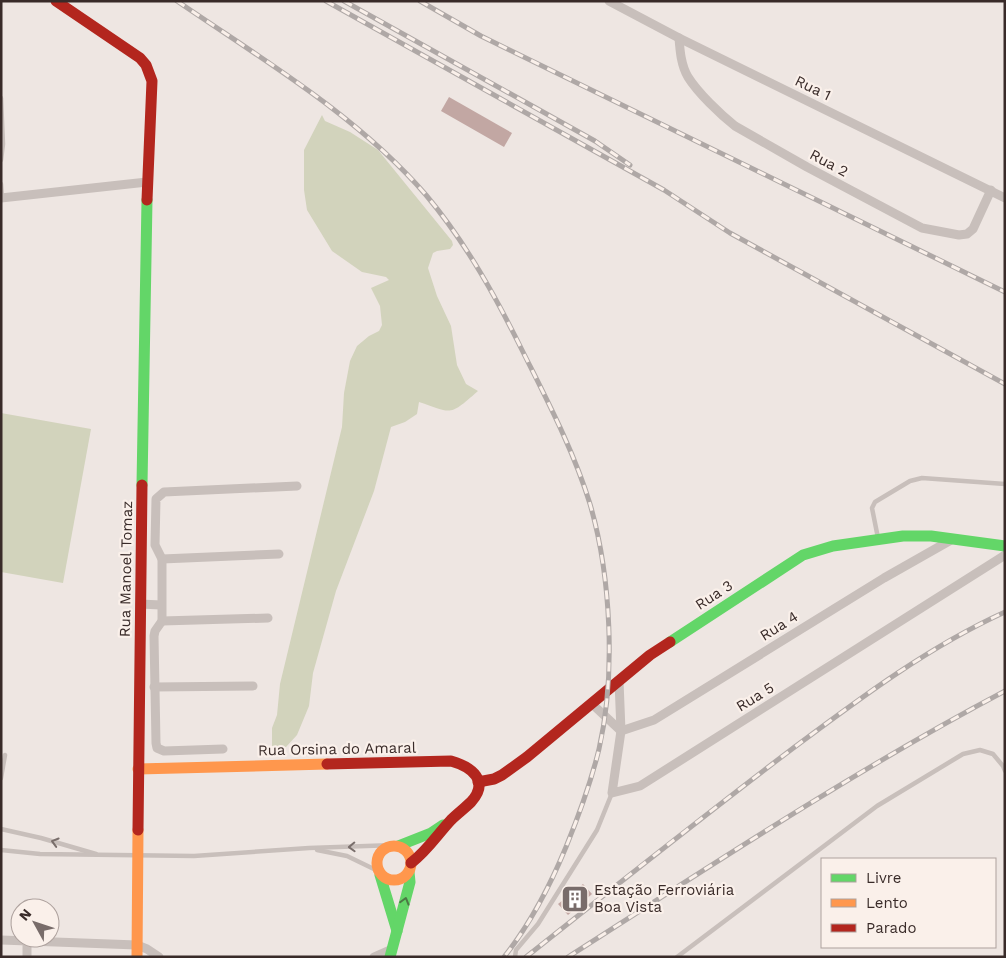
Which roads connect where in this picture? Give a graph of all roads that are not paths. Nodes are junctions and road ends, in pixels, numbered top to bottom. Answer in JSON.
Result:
{"nodes":[{"id":1,"x":56,"y":1,"type":"edge"},
{"id":2,"x":610,"y":2,"type":"edge"},
{"id":3,"x":679,"y":38,"type":"junction"},
{"id":4,"x":1,"y":98,"type":"edge"},
{"id":5,"x":2,"y":122,"type":"edge"},
{"id":6,"x":1,"y":160,"type":"edge"},
{"id":7,"x":147,"y":182,"type":"junction"},
{"id":8,"x":1,"y":184,"type":"edge"},
{"id":9,"x":991,"y":190,"type":"junction"},
{"id":10,"x":1,"y":198,"type":"edge"},
{"id":11,"x":1005,"y":198,"type":"edge"},
{"id":12,"x":1005,"y":484,"type":"edge"},
{"id":13,"x":297,"y":486,"type":"dead end"},
{"id":14,"x":879,"y":539,"type":"junction"},
{"id":15,"x":951,"y":540,"type":"junction"},
{"id":16,"x":1005,"y":546,"type":"edge"},
{"id":17,"x":280,"y":554,"type":"dead end"},
{"id":18,"x":1005,"y":555,"type":"edge"},
{"id":19,"x":162,"y":559,"type":"junction"},
{"id":20,"x":140,"y":604,"type":"junction"},
{"id":21,"x":161,"y":605,"type":"junction"},
{"id":22,"x":268,"y":618,"type":"dead end"},
{"id":23,"x":162,"y":621,"type":"junction"},
{"id":24,"x":619,"y":681,"type":"junction"},
{"id":25,"x":253,"y":686,"type":"dead end"},
{"id":26,"x":154,"y":687,"type":"junction"},
{"id":27,"x":591,"y":703,"type":"junction"},
{"id":28,"x":621,"y":731,"type":"junction"},
{"id":29,"x":223,"y":749,"type":"dead end"},
{"id":30,"x":5,"y":755,"type":"dead end"},
{"id":31,"x":138,"y":769,"type":"junction"},
{"id":32,"x":1005,"y":771,"type":"edge"},
{"id":33,"x":1,"y":778,"type":"edge"},
{"id":34,"x":478,"y":782,"type":"junction"},
{"id":35,"x":612,"y":794,"type":"junction"},
{"id":36,"x":452,"y":820,"type":"junction"},
{"id":37,"x":1,"y":829,"type":"edge"},
{"id":38,"x":396,"y":846,"type":"junction"},
{"id":39,"x":309,"y":848,"type":"junction"},
{"id":40,"x":1,"y":850,"type":"edge"},
{"id":41,"x":102,"y":855,"type":"junction"},
{"id":42,"x":410,"y":868,"type":"junction"},
{"id":43,"x":379,"y":873,"type":"junction"},
{"id":44,"x":396,"y":931,"type":"junction"},
{"id":45,"x":60,"y":943,"type":"edge"},
{"id":46,"x":137,"y":951,"type":"edge"},
{"id":47,"x":391,"y":953,"type":"edge"},
{"id":48,"x":159,"y":957,"type":"edge"},
{"id":49,"x":374,"y":957,"type":"edge"},
{"id":50,"x":515,"y":957,"type":"edge"},
{"id":51,"x":677,"y":957,"type":"edge"}],
"edges":[{"from":1,"to":7,"type":"street","name":"Rua Manoel Tomaz"},
{"from":2,"to":3,"type":"street","name":"Rua 1"},
{"from":3,"to":9,"type":"street","name":"Rua 1"},
{"from":3,"to":9,"type":"street","name":"Rua 2"},
{"from":4,"to":5,"type":"lane"},
{"from":5,"to":6,"type":"lane"},
{"from":7,"to":10,"type":"street"},
{"from":7,"to":20,"type":"street","name":"Rua Manoel Tomaz"},
{"from":8,"to":10,"type":"lane"},
{"from":9,"to":11,"type":"street","name":"Rua 1"},
{"from":12,"to":14,"type":"lane"},
{"from":13,"to":19,"type":"street"},
{"from":14,"to":15,"type":"street","name":"Rua 3"},
{"from":14,"to":24,"type":"street","name":"Rua 3"},
{"from":15,"to":16,"type":"street","name":"Rua 3"},
{"from":15,"to":28,"type":"street","name":"Rua 4"},
{"from":17,"to":19,"type":"street"},
{"from":18,"to":35,"type":"street","name":"Rua 5"},
{"from":19,"to":21,"type":"street"},
{"from":20,"to":21,"type":"street"},
{"from":20,"to":31,"type":"street","name":"Rua Manoel Tomaz"},
{"from":21,"to":23,"type":"street"},
{"from":22,"to":23,"type":"street"},
{"from":23,"to":26,"type":"street"},
{"from":24,"to":27,"type":"street","name":"Rua 3"},
{"from":24,"to":28,"type":"street"},
{"from":25,"to":26,"type":"street"},
{"from":26,"to":29,"type":"street"},
{"from":27,"to":28,"type":"street"},
{"from":27,"to":34,"type":"street","name":"Rua 3"},
{"from":28,"to":35,"type":"street"},
{"from":30,"to":33,"type":"lane"},
{"from":31,"to":34,"type":"street","name":"Rua Orsina do Amaral"},
{"from":31,"to":46,"type":"street","name":"Rua Manoel Tomaz"},
{"from":32,"to":51,"type":"lane"},
{"from":34,"to":36,"type":"street"},
{"from":35,"to":50,"type":"lane"},
{"from":36,"to":38,"type":"street"},
{"from":36,"to":42,"type":"street"},
{"from":41,"to":37,"type":"lane","one_way":true},
{"from":38,"to":39,"type":"lane","one_way":true},
{"from":38,"to":42,"type":"street"},
{"from":38,"to":43,"type":"street"},
{"from":39,"to":41,"type":"lane"},
{"from":39,"to":43,"type":"lane"},
{"from":40,"to":41,"type":"lane"},
{"from":42,"to":43,"type":"street"},
{"from":44,"to":42,"type":"street","one_way":true},
{"from":43,"to":44,"type":"street"},
{"from":44,"to":47,"type":"street"},
{"from":45,"to":46,"type":"street"},
{"from":46,"to":48,"type":"street"},
{"from":47,"to":49,"type":"street"}]}
